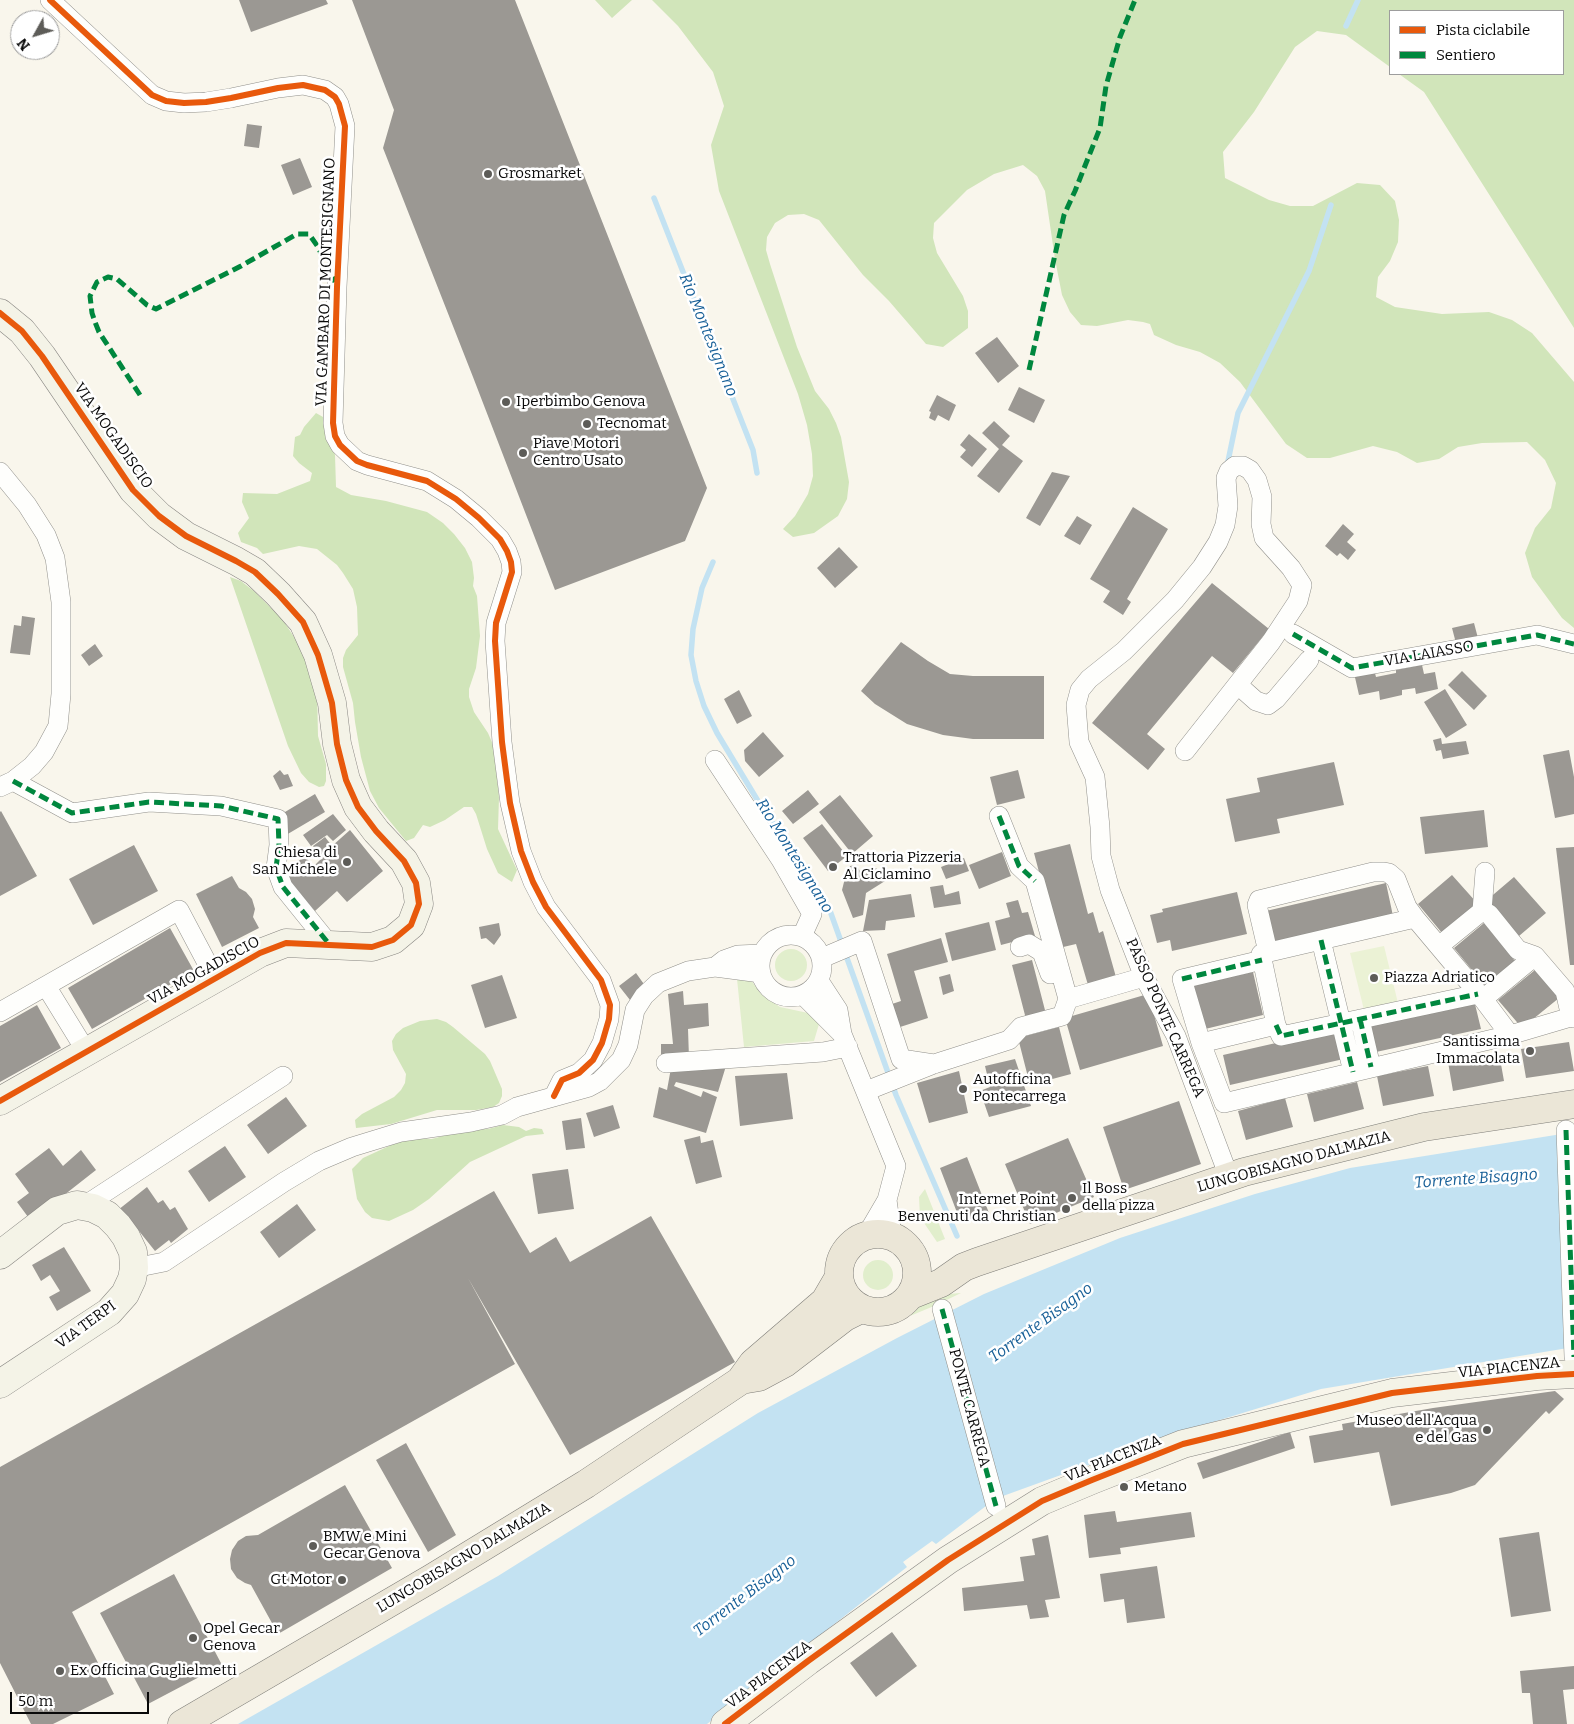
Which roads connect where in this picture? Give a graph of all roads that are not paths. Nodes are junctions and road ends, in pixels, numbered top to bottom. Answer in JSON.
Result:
{"nodes":[{"id":1,"x":50,"y":0,"type":"edge"},
{"id":2,"x":0,"y":313,"type":"edge"},
{"id":3,"x":0,"y":472,"type":"edge"},
{"id":4,"x":1293,"y":634,"type":"dead end"},
{"id":5,"x":1574,"y":644,"type":"edge"},
{"id":6,"x":1309,"y":660,"type":"dead end"},
{"id":7,"x":1238,"y":685,"type":"junction"},
{"id":8,"x":1185,"y":751,"type":"dead end"},
{"id":9,"x":715,"y":760,"type":"dead end"},
{"id":10,"x":6,"y":784,"type":"edge"},
{"id":11,"x":999,"y":816,"type":"dead end"},
{"id":12,"x":1485,"y":872,"type":"dead end"},
{"id":13,"x":1482,"y":911,"type":"junction"},
{"id":14,"x":1415,"y":918,"type":"junction"},
{"id":15,"x":802,"y":936,"type":"junction"},
{"id":16,"x":1321,"y":940,"type":"junction"},
{"id":17,"x":329,"y":944,"type":"junction"},
{"id":18,"x":1439,"y":946,"type":"junction"},
{"id":19,"x":1020,"y":947,"type":"dead end"},
{"id":20,"x":762,"y":954,"type":"junction"},
{"id":21,"x":828,"y":955,"type":"junction"},
{"id":22,"x":1265,"y":956,"type":"junction"},
{"id":23,"x":1535,"y":956,"type":"junction"},
{"id":24,"x":715,"y":967,"type":"junction"},
{"id":25,"x":761,"y":973,"type":"junction"},
{"id":26,"x":215,"y":978,"type":"junction"},
{"id":27,"x":1144,"y":978,"type":"junction"},
{"id":28,"x":819,"y":981,"type":"junction"},
{"id":29,"x":46,"y":986,"type":"junction"},
{"id":30,"x":803,"y":995,"type":"junction"},
{"id":31,"x":1481,"y":997,"type":"junction"},
{"id":32,"x":1065,"y":1007,"type":"junction"},
{"id":33,"x":0,"y":1012,"type":"edge"},
{"id":34,"x":1573,"y":1018,"type":"edge"},
{"id":35,"x":1360,"y":1019,"type":"junction"},
{"id":36,"x":1342,"y":1023,"type":"junction"},
{"id":37,"x":1276,"y":1025,"type":"junction"},
{"id":38,"x":1510,"y":1035,"type":"junction"},
{"id":39,"x":845,"y":1040,"type":"junction"},
{"id":40,"x":1201,"y":1043,"type":"junction"},
{"id":41,"x":86,"y":1051,"type":"junction"},
{"id":42,"x":666,"y":1063,"type":"dead end"},
{"id":43,"x":934,"y":1064,"type":"junction"},
{"id":44,"x":1362,"y":1069,"type":"junction"},
{"id":45,"x":283,"y":1076,"type":"dead end"},
{"id":46,"x":873,"y":1089,"type":"junction"},
{"id":47,"x":554,"y":1096,"type":"junction"},
{"id":48,"x":0,"y":1101,"type":"edge"},
{"id":49,"x":1574,"y":1104,"type":"edge"},
{"id":50,"x":1566,"y":1130,"type":"dead end"},
{"id":51,"x":1229,"y":1177,"type":"junction"},
{"id":52,"x":887,"y":1200,"type":"junction"},
{"id":53,"x":84,"y":1206,"type":"junction"},
{"id":54,"x":879,"y":1236,"type":"junction"},
{"id":55,"x":0,"y":1254,"type":"edge"},
{"id":56,"x":913,"y":1255,"type":"junction"},
{"id":57,"x":964,"y":1267,"type":"junction"},
{"id":58,"x":134,"y":1268,"type":"junction"},
{"id":59,"x":839,"y":1277,"type":"junction"},
{"id":60,"x":911,"y":1295,"type":"junction"},
{"id":61,"x":861,"y":1309,"type":"junction"},
{"id":62,"x":942,"y":1309,"type":"dead end"},
{"id":63,"x":1574,"y":1357,"type":"edge"},
{"id":64,"x":1574,"y":1374,"type":"edge"},
{"id":65,"x":740,"y":1380,"type":"junction"},
{"id":66,"x":0,"y":1384,"type":"edge"},
{"id":67,"x":996,"y":1506,"type":"dead end"},
{"id":68,"x":182,"y":1724,"type":"edge"},
{"id":69,"x":726,"y":1724,"type":"edge"}],
"edges":[{"from":1,"to":47,"type":"street","name":"VIA GAMBARO DI MONTESIGNANO"},
{"from":2,"to":17,"type":"street","name":"VIA MOGADISCIO"},
{"from":3,"to":10,"type":"street"},
{"from":4,"to":5,"type":"street","name":"VIA LAIASSO"},
{"from":6,"to":7,"type":"street"},
{"from":7,"to":8,"type":"street","name":"PASSO PONTE CARREGA"},
{"from":7,"to":27,"type":"street","name":"PASSO PONTE CARREGA"},
{"from":9,"to":15,"type":"street"},
{"from":10,"to":17,"type":"street"},
{"from":11,"to":32,"type":"street"},
{"from":12,"to":13,"type":"street"},
{"from":13,"to":18,"type":"street"},
{"from":13,"to":23,"type":"street"},
{"from":14,"to":16,"type":"street"},
{"from":14,"to":18,"type":"street"},
{"from":14,"to":22,"type":"street"},
{"from":15,"to":20,"type":"street"},
{"from":15,"to":21,"type":"street"},
{"from":16,"to":22,"type":"street"},
{"from":16,"to":36,"type":"street"},
{"from":17,"to":26,"type":"street","name":"VIA MOGADISCIO"},
{"from":18,"to":31,"type":"street"},
{"from":19,"to":32,"type":"street"},
{"from":20,"to":24,"type":"street"},
{"from":20,"to":25,"type":"street"},
{"from":21,"to":28,"type":"street"},
{"from":21,"to":43,"type":"street"},
{"from":22,"to":37,"type":"street"},
{"from":22,"to":40,"type":"street"},
{"from":23,"to":31,"type":"street"},
{"from":23,"to":34,"type":"street"},
{"from":24,"to":25,"type":"street"},
{"from":24,"to":47,"type":"street"},
{"from":25,"to":30,"type":"street"},
{"from":26,"to":29,"type":"street","name":"VIA MOGADISCIO"},
{"from":26,"to":41,"type":"street","name":"VIA MOGADISCIO"},
{"from":27,"to":32,"type":"street"},
{"from":27,"to":51,"type":"street","name":"PASSO PONTE CARREGA"},
{"from":28,"to":30,"type":"street"},
{"from":28,"to":39,"type":"street"},
{"from":29,"to":33,"type":"street","name":"VIA MOGADISCIO"},
{"from":29,"to":41,"type":"street"},
{"from":30,"to":39,"type":"street"},
{"from":31,"to":35,"type":"street"},
{"from":31,"to":38,"type":"street"},
{"from":32,"to":43,"type":"street"},
{"from":34,"to":38,"type":"street"},
{"from":35,"to":36,"type":"street"},
{"from":35,"to":44,"type":"street"},
{"from":36,"to":37,"type":"street"},
{"from":36,"to":44,"type":"street"},
{"from":37,"to":40,"type":"street"},
{"from":38,"to":44,"type":"street"},
{"from":39,"to":42,"type":"street"},
{"from":39,"to":46,"type":"street"},
{"from":40,"to":44,"type":"street"},
{"from":41,"to":48,"type":"street","name":"VIA MOGADISCIO"},
{"from":43,"to":46,"type":"street"},
{"from":45,"to":53,"type":"street"},
{"from":46,"to":52,"type":"street"},
{"from":47,"to":58,"type":"street"},
{"from":49,"to":51,"type":"main road","name":"LUNGOBISAGNO DALMAZIA"},
{"from":50,"to":63,"type":"street"},
{"from":51,"to":57,"type":"main road","name":"LUNGOBISAGNO DALMAZIA"},
{"from":52,"to":54,"type":"street"},
{"from":52,"to":54,"type":"street"},
{"from":53,"to":55,"type":"street"},
{"from":53,"to":58,"type":"street"},
{"from":54,"to":56,"type":"main road"},
{"from":54,"to":59,"type":"main road","name":"LUNGOBISAGNO DALMAZIA"},
{"from":56,"to":57,"type":"main road"},
{"from":56,"to":60,"type":"main road"},
{"from":57,"to":60,"type":"main road","name":"LUNGOBISAGNO DALMAZIA"},
{"from":58,"to":66,"type":"street","name":"VIA TERPI"},
{"from":59,"to":61,"type":"main road"},
{"from":59,"to":65,"type":"main road","name":"LUNGOBISAGNO DALMAZIA"},
{"from":60,"to":61,"type":"main road","name":"LUNGOBISAGNO DALMAZIA"},
{"from":61,"to":65,"type":"main road","name":"LUNGOBISAGNO DALMAZIA"},
{"from":62,"to":67,"type":"street","name":"PONTE CARREGA"},
{"from":64,"to":69,"type":"street","name":"VIA PIACENZA"},
{"from":65,"to":68,"type":"main road","name":"LUNGOBISAGNO DALMAZIA"}]}
